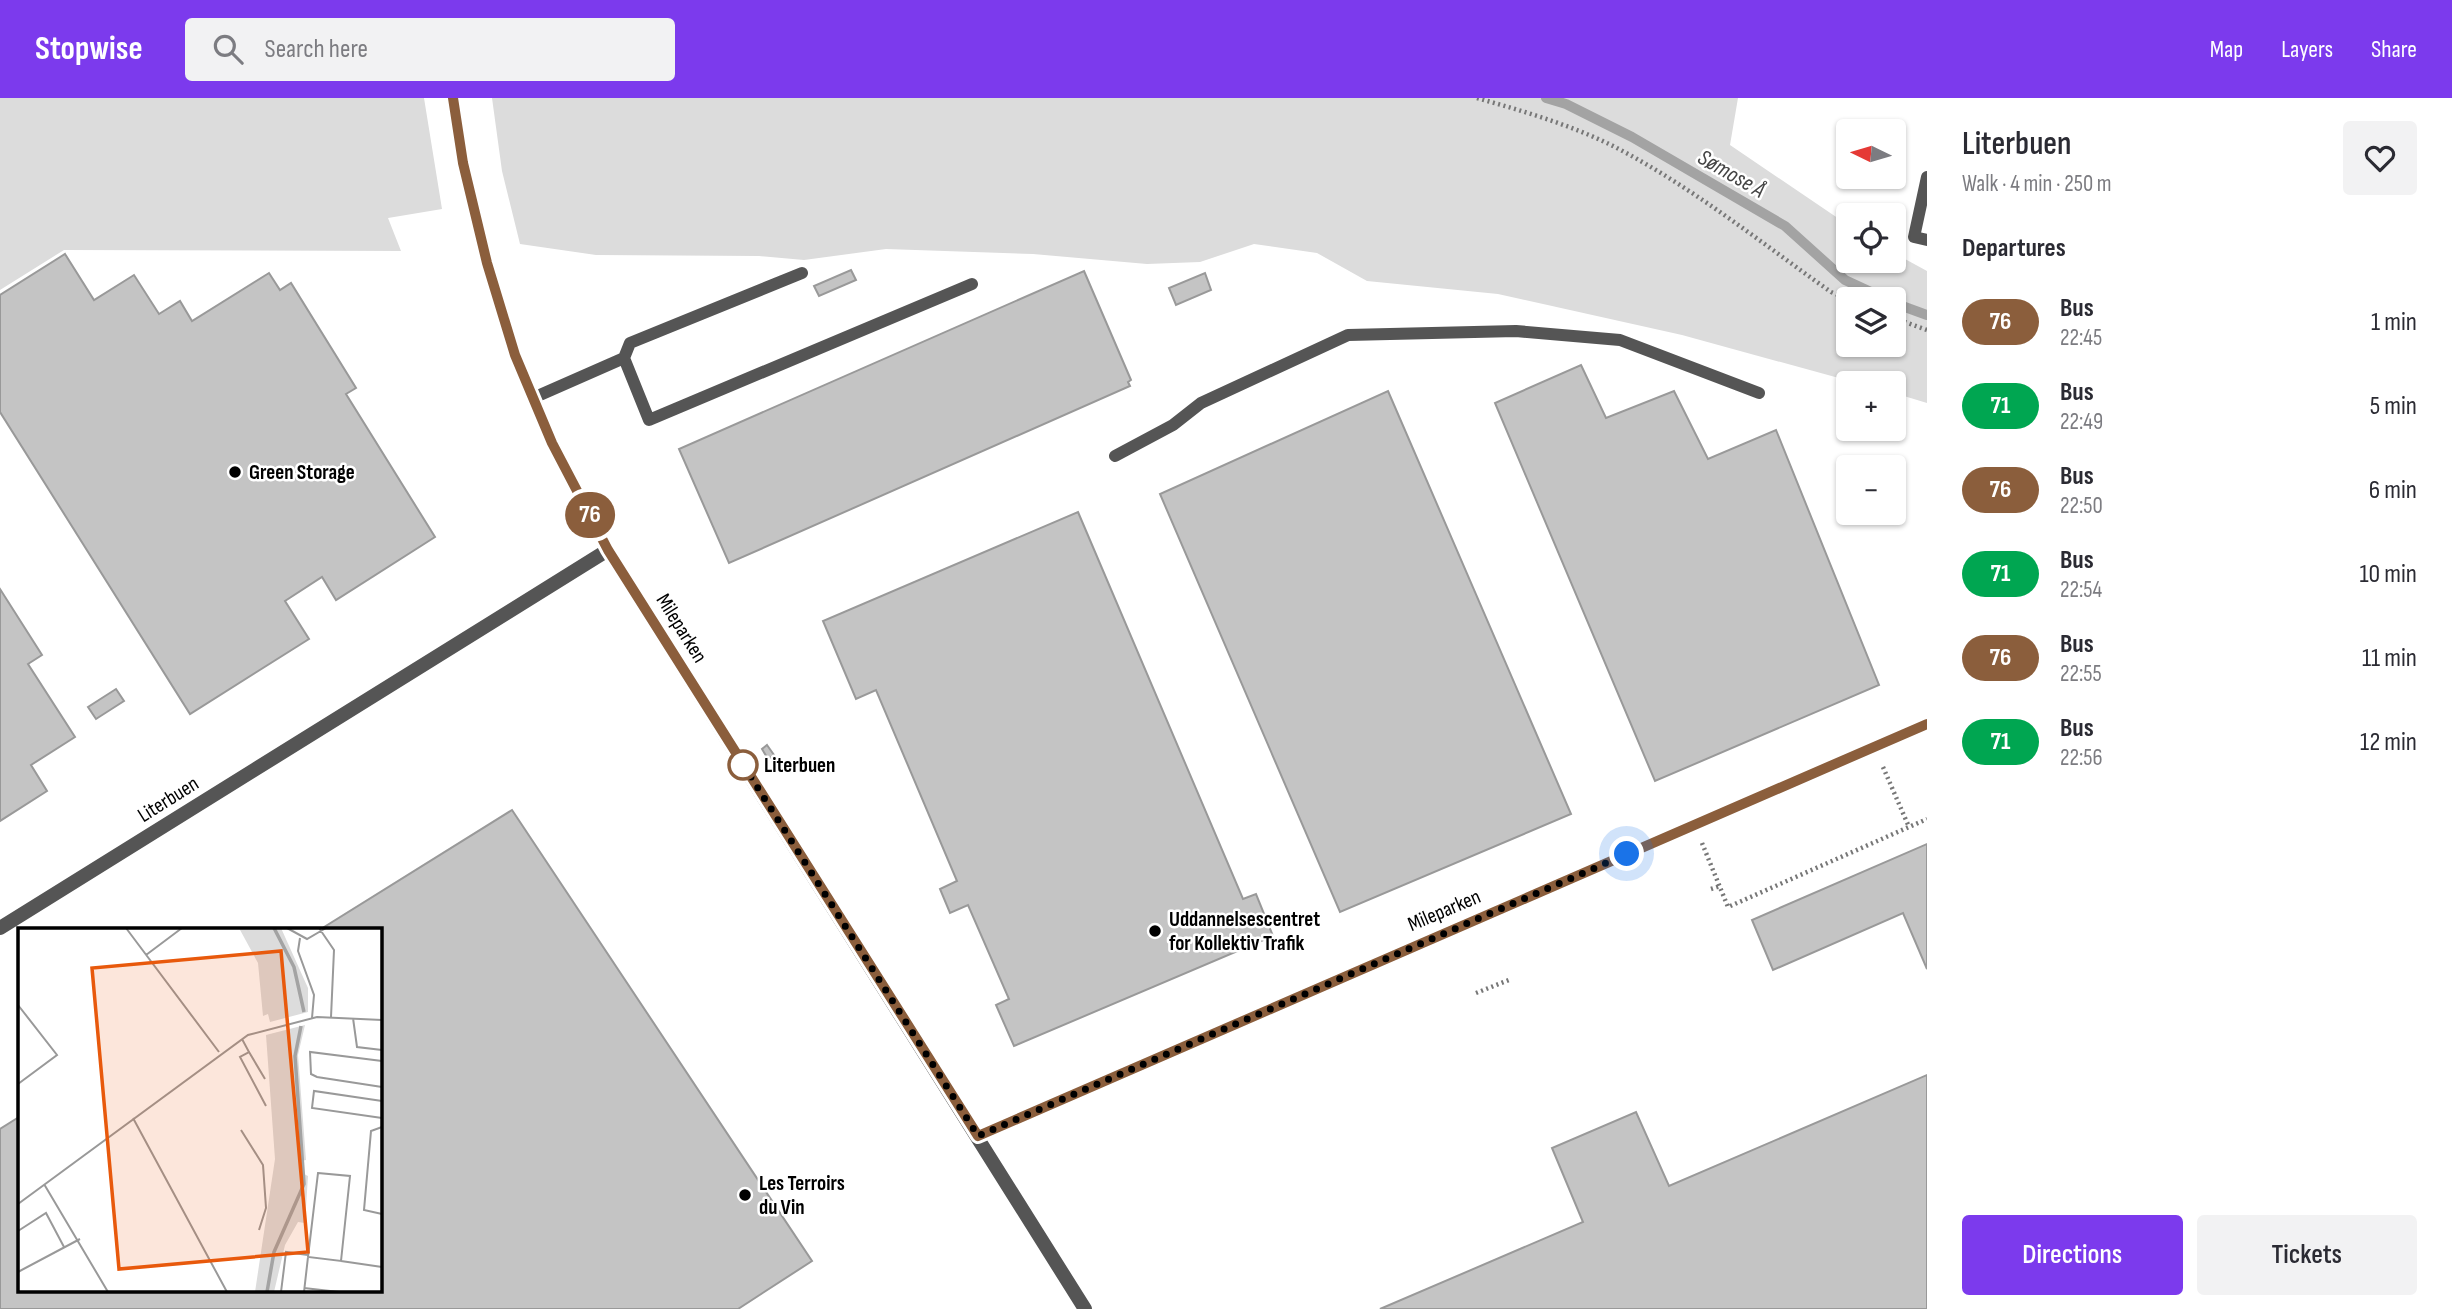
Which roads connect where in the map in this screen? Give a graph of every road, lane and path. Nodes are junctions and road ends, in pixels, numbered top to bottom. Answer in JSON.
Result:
{"nodes":[{"id":1,"x":453,"y":98,"type":"edge"},
{"id":2,"x":1477,"y":98,"type":"edge"},
{"id":3,"x":1927,"y":177,"type":"edge"},
{"id":4,"x":1927,"y":240,"type":"edge"},
{"id":5,"x":802,"y":273,"type":"dead end"},
{"id":6,"x":972,"y":284,"type":"dead end"},
{"id":7,"x":1836,"y":294,"type":"edge"},
{"id":8,"x":1906,"y":322,"type":"edge"},
{"id":9,"x":1927,"y":330,"type":"edge"},
{"id":10,"x":624,"y":358,"type":"junction"},
{"id":11,"x":1759,"y":393,"type":"dead end"},
{"id":12,"x":533,"y":398,"type":"junction"},
{"id":13,"x":1115,"y":456,"type":"dead end"},
{"id":14,"x":608,"y":550,"type":"junction"},
{"id":15,"x":1927,"y":724,"type":"edge"},
{"id":16,"x":1874,"y":747,"type":"junction"},
{"id":17,"x":1927,"y":819,"type":"edge"},
{"id":18,"x":1695,"y":824,"type":"junction"},
{"id":19,"x":1909,"y":827,"type":"junction"},
{"id":20,"x":1720,"y":886,"type":"junction"},
{"id":21,"x":1711,"y":890,"type":"dead end"},
{"id":22,"x":0,"y":928,"type":"edge"},
{"id":23,"x":1509,"y":980,"type":"dead end"},
{"id":24,"x":1476,"y":993,"type":"dead end"},
{"id":25,"x":978,"y":1136,"type":"junction"},
{"id":26,"x":1085,"y":1309,"type":"edge"}],
"edges":[{"from":1,"to":12,"type":"street","name":"Mileparken"},
{"from":2,"to":7,"type":"path"},
{"from":3,"to":4,"type":"lane"},
{"from":5,"to":10,"type":"lane"},
{"from":6,"to":10,"type":"lane"},
{"from":8,"to":9,"type":"path"},
{"from":10,"to":12,"type":"lane"},
{"from":11,"to":13,"type":"lane"},
{"from":12,"to":14,"type":"street","name":"Mileparken"},
{"from":14,"to":22,"type":"street","name":"Literbuen"},
{"from":14,"to":25,"type":"street","name":"Mileparken"},
{"from":15,"to":16,"type":"lane","name":"Mileparken"},
{"from":16,"to":18,"type":"lane","name":"Mileparken"},
{"from":16,"to":19,"type":"path"},
{"from":17,"to":19,"type":"path"},
{"from":18,"to":20,"type":"path"},
{"from":18,"to":25,"type":"lane","name":"Mileparken"},
{"from":19,"to":20,"type":"path"},
{"from":20,"to":21,"type":"path"},
{"from":23,"to":24,"type":"path"},
{"from":25,"to":26,"type":"street","name":"Mileparken"}]}
